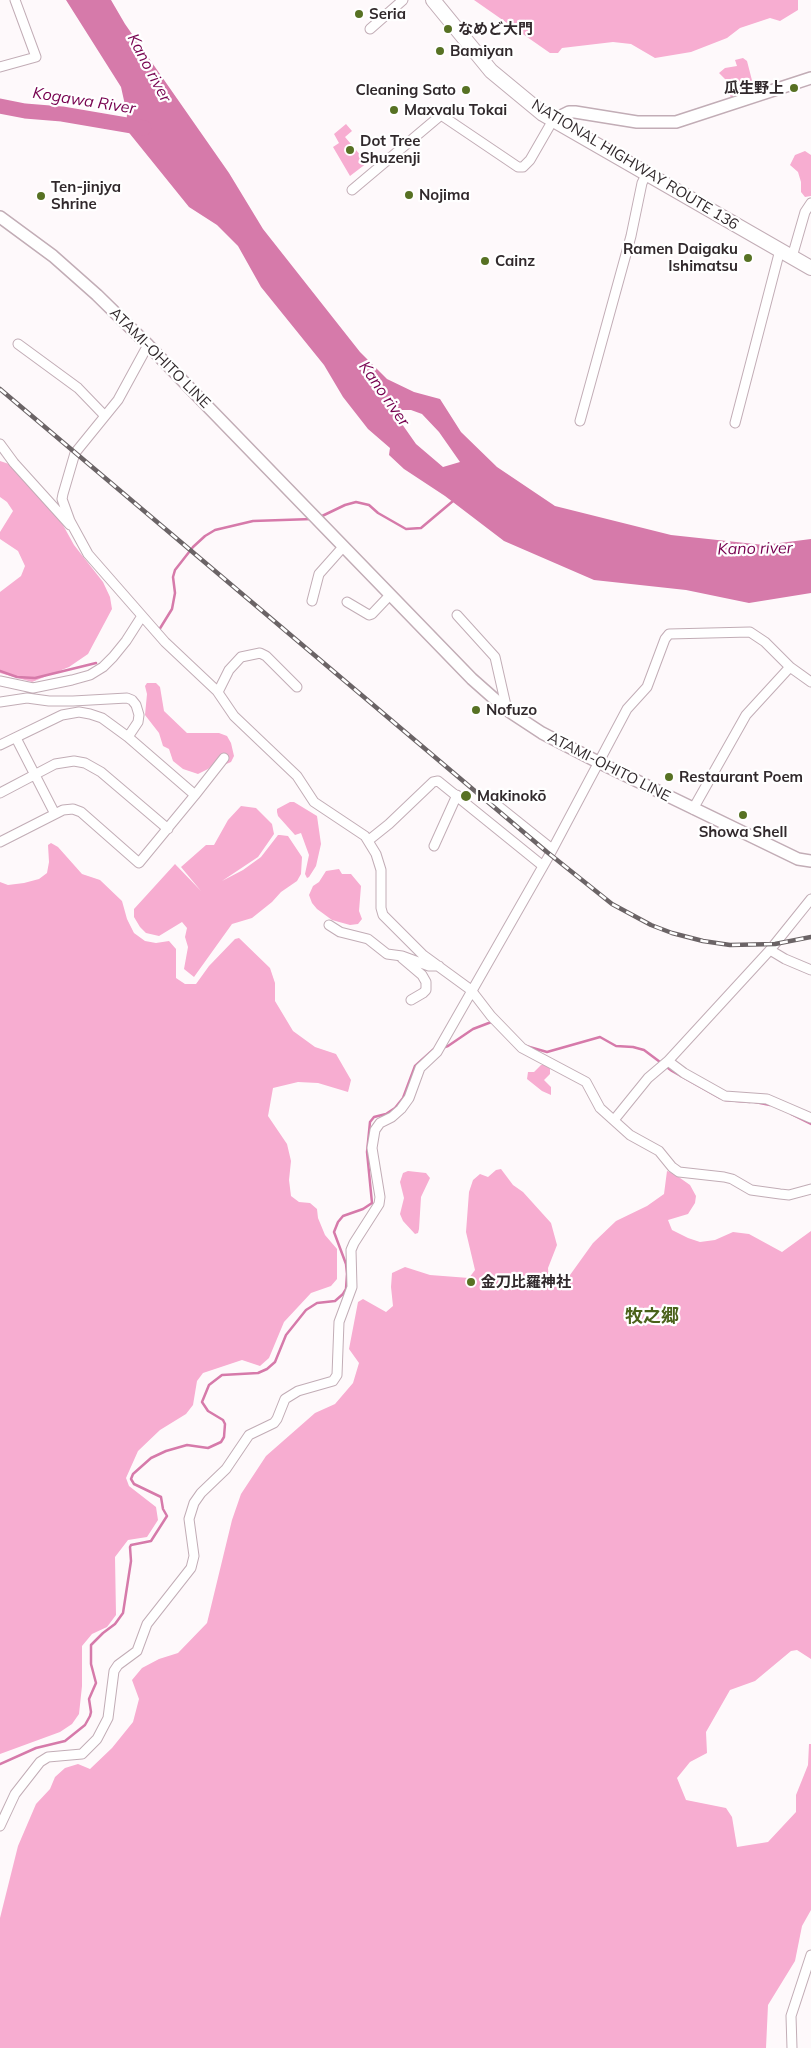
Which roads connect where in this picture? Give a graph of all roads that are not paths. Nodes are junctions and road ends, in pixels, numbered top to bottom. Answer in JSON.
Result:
{"nodes":[{"id":1,"x":15,"y":0,"type":"edge"},
{"id":2,"x":403,"y":0,"type":"edge"},
{"id":3,"x":433,"y":0,"type":"edge"},
{"id":4,"x":370,"y":29,"type":"dead end"},
{"id":5,"x":0,"y":67,"type":"edge"},
{"id":6,"x":811,"y":78,"type":"edge"},
{"id":7,"x":553,"y":120,"type":"junction"},
{"id":8,"x":646,"y":173,"type":"junction"},
{"id":9,"x":352,"y":190,"type":"dead end"},
{"id":10,"x":811,"y":203,"type":"edge"},
{"id":11,"x":0,"y":217,"type":"edge"},
{"id":12,"x":786,"y":254,"type":"junction"},
{"id":13,"x":811,"y":268,"type":"edge"},
{"id":14,"x":18,"y":344,"type":"dead end"},
{"id":15,"x":148,"y":344,"type":"junction"},
{"id":16,"x":105,"y":416,"type":"junction"},
{"id":17,"x":580,"y":421,"type":"dead end"},
{"id":18,"x":734,"y":423,"type":"dead end"},
{"id":19,"x":0,"y":444,"type":"edge"},
{"id":20,"x":74,"y":528,"type":"junction"},
{"id":21,"x":343,"y":547,"type":"junction"},
{"id":22,"x":390,"y":595,"type":"junction"},
{"id":23,"x":312,"y":601,"type":"dead end"},
{"id":24,"x":347,"y":602,"type":"dead end"},
{"id":25,"x":457,"y":615,"type":"dead end"},
{"id":26,"x":142,"y":616,"type":"junction"},
{"id":27,"x":790,"y":667,"type":"junction"},
{"id":28,"x":0,"y":681,"type":"edge"},
{"id":29,"x":811,"y":682,"type":"edge"},
{"id":30,"x":297,"y":687,"type":"dead end"},
{"id":31,"x":218,"y":692,"type":"junction"},
{"id":32,"x":0,"y":702,"type":"edge"},
{"id":33,"x":507,"y":710,"type":"junction"},
{"id":34,"x":128,"y":737,"type":"junction"},
{"id":35,"x":16,"y":738,"type":"junction"},
{"id":36,"x":0,"y":745,"type":"edge"},
{"id":37,"x":224,"y":758,"type":"dead end"},
{"id":38,"x":598,"y":762,"type":"junction"},
{"id":39,"x":35,"y":774,"type":"junction"},
{"id":40,"x":0,"y":793,"type":"edge"},
{"id":41,"x":195,"y":795,"type":"junction"},
{"id":42,"x":457,"y":796,"type":"junction"},
{"id":43,"x":492,"y":801,"type":"dead end"},
{"id":44,"x":693,"y":809,"type":"junction"},
{"id":45,"x":56,"y":814,"type":"junction"},
{"id":46,"x":168,"y":829,"type":"junction"},
{"id":47,"x":369,"y":840,"type":"junction"},
{"id":48,"x":0,"y":842,"type":"edge"},
{"id":49,"x":434,"y":846,"type":"dead end"},
{"id":50,"x":552,"y":850,"type":"junction"},
{"id":51,"x":811,"y":861,"type":"edge"},
{"id":52,"x":543,"y":866,"type":"junction"},
{"id":53,"x":811,"y":899,"type":"edge"},
{"id":54,"x":329,"y":925,"type":"dead end"},
{"id":55,"x":770,"y":950,"type":"junction"},
{"id":56,"x":400,"y":956,"type":"junction"},
{"id":57,"x":439,"y":966,"type":"junction"},
{"id":58,"x":811,"y":970,"type":"edge"},
{"id":59,"x":471,"y":990,"type":"junction"},
{"id":60,"x":411,"y":1000,"type":"dead end"},
{"id":61,"x":665,"y":1064,"type":"junction"},
{"id":62,"x":811,"y":1118,"type":"edge"},
{"id":63,"x":614,"y":1120,"type":"junction"},
{"id":64,"x":811,"y":1189,"type":"edge"},
{"id":65,"x":0,"y":1826,"type":"edge"},
{"id":66,"x":811,"y":1955,"type":"edge"},
{"id":67,"x":792,"y":2048,"type":"edge"}],
"edges":[{"from":1,"to":5,"type":"street"},
{"from":2,"to":4,"type":"street"},
{"from":3,"to":7,"type":"highway","name":"NATIONAL HIGHWAY ROUTE 136"},
{"from":6,"to":7,"type":"main road"},
{"from":7,"to":8,"type":"highway","name":"NATIONAL HIGHWAY ROUTE 136"},
{"from":7,"to":9,"type":"street"},
{"from":8,"to":12,"type":"highway","name":"NATIONAL HIGHWAY ROUTE 136"},
{"from":8,"to":17,"type":"street"},
{"from":10,"to":12,"type":"street"},
{"from":11,"to":15,"type":"main road","name":"ATAMI-OHITO LINE"},
{"from":12,"to":13,"type":"highway","name":"NATIONAL HIGHWAY ROUTE 136"},
{"from":12,"to":18,"type":"street"},
{"from":14,"to":16,"type":"street"},
{"from":15,"to":16,"type":"street"},
{"from":15,"to":21,"type":"main road","name":"ATAMI-OHITO LINE"},
{"from":16,"to":20,"type":"street"},
{"from":19,"to":20,"type":"street"},
{"from":20,"to":26,"type":"street"},
{"from":21,"to":22,"type":"main road","name":"ATAMI-OHITO LINE"},
{"from":21,"to":23,"type":"street"},
{"from":22,"to":24,"type":"street"},
{"from":22,"to":33,"type":"main road","name":"ATAMI-OHITO LINE"},
{"from":25,"to":33,"type":"street"},
{"from":26,"to":28,"type":"street"},
{"from":26,"to":31,"type":"street"},
{"from":27,"to":29,"type":"street"},
{"from":27,"to":38,"type":"street"},
{"from":27,"to":44,"type":"street"},
{"from":30,"to":31,"type":"street"},
{"from":31,"to":47,"type":"street"},
{"from":32,"to":34,"type":"street"},
{"from":33,"to":38,"type":"main road","name":"ATAMI-OHITO LINE"},
{"from":34,"to":35,"type":"street"},
{"from":34,"to":41,"type":"street"},
{"from":35,"to":36,"type":"street"},
{"from":35,"to":39,"type":"street"},
{"from":37,"to":41,"type":"street"},
{"from":38,"to":44,"type":"main road","name":"ATAMI-OHITO LINE"},
{"from":38,"to":50,"type":"street"},
{"from":39,"to":40,"type":"street"},
{"from":39,"to":45,"type":"street"},
{"from":39,"to":46,"type":"street"},
{"from":41,"to":46,"type":"street"},
{"from":42,"to":47,"type":"street"},
{"from":42,"to":49,"type":"street"},
{"from":42,"to":52,"type":"street"},
{"from":43,"to":50,"type":"street"},
{"from":44,"to":51,"type":"main road","name":"ATAMI-OHITO LINE"},
{"from":45,"to":46,"type":"street"},
{"from":45,"to":48,"type":"street"},
{"from":47,"to":57,"type":"street"},
{"from":50,"to":52,"type":"street"},
{"from":52,"to":59,"type":"street"},
{"from":53,"to":55,"type":"street"},
{"from":54,"to":56,"type":"street"},
{"from":55,"to":58,"type":"street"},
{"from":55,"to":61,"type":"street"},
{"from":56,"to":57,"type":"street"},
{"from":56,"to":60,"type":"street"},
{"from":57,"to":59,"type":"street"},
{"from":59,"to":63,"type":"street"},
{"from":59,"to":65,"type":"street"},
{"from":61,"to":62,"type":"street"},
{"from":61,"to":63,"type":"street"},
{"from":63,"to":64,"type":"street"},
{"from":66,"to":67,"type":"street"}]}
